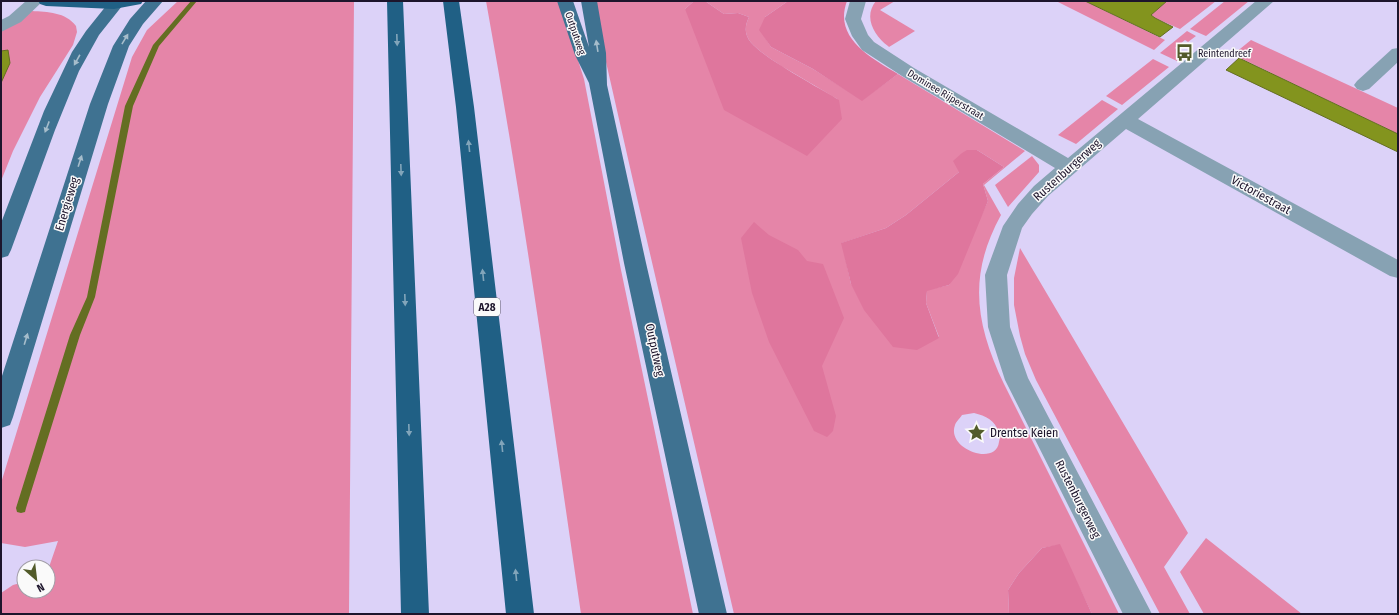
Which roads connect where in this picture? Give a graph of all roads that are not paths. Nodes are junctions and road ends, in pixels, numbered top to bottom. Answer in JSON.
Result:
{"nodes":[{"id":1,"x":35,"y":1,"type":"edge"},
{"id":2,"x":46,"y":1,"type":"edge"},
{"id":3,"x":135,"y":1,"type":"edge"},
{"id":4,"x":155,"y":1,"type":"edge"},
{"id":5,"x":396,"y":1,"type":"edge"},
{"id":6,"x":451,"y":1,"type":"edge"},
{"id":7,"x":565,"y":1,"type":"edge"},
{"id":8,"x":589,"y":1,"type":"edge"},
{"id":9,"x":858,"y":1,"type":"edge"},
{"id":10,"x":1266,"y":1,"type":"edge"},
{"id":11,"x":116,"y":3,"type":"edge"},
{"id":12,"x":1,"y":27,"type":"edge"},
{"id":13,"x":1398,"y":53,"type":"edge"},
{"id":14,"x":598,"y":85,"type":"junction"},
{"id":15,"x":1363,"y":85,"type":"dead end"},
{"id":16,"x":1125,"y":120,"type":"junction"},
{"id":17,"x":1068,"y":167,"type":"junction"},
{"id":18,"x":1,"y":250,"type":"edge"},
{"id":19,"x":1398,"y":270,"type":"edge"},
{"id":20,"x":1,"y":417,"type":"edge"},
{"id":21,"x":415,"y":614,"type":"edge"},
{"id":22,"x":520,"y":614,"type":"edge"},
{"id":23,"x":713,"y":614,"type":"edge"},
{"id":24,"x":1138,"y":614,"type":"edge"}],
"edges":[{"from":1,"to":12,"type":"street"},
{"from":2,"to":11,"type":"highway"},
{"from":3,"to":11,"type":"highway"},
{"from":20,"to":4,"type":"main road","name":"Energieweg","one_way":true},
{"from":5,"to":21,"type":"highway","one_way":true},
{"from":22,"to":6,"type":"highway","number":"A28","one_way":true},
{"from":7,"to":14,"type":"main road","name":"Outputweg"},
{"from":14,"to":8,"type":"main road","name":"Outputweg","one_way":true},
{"from":9,"to":17,"type":"street","name":"Dominee Rijperstraat"},
{"from":10,"to":16,"type":"street","name":"Rustenburgerweg"},
{"from":11,"to":18,"type":"main road","one_way":true},
{"from":13,"to":15,"type":"street"},
{"from":14,"to":23,"type":"main road","name":"Outputweg"},
{"from":16,"to":17,"type":"street","name":"Rustenburgerweg"},
{"from":16,"to":19,"type":"street","name":"Victoriestraat"},
{"from":17,"to":24,"type":"street","name":"Rustenburgerweg"}]}
